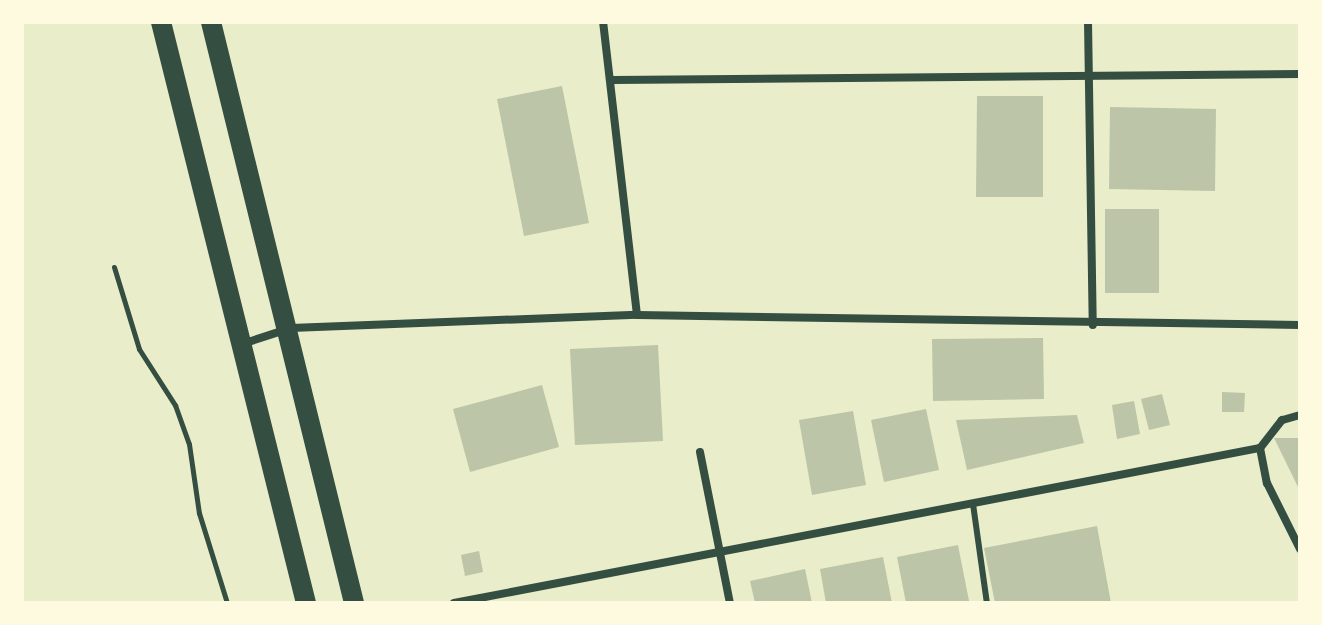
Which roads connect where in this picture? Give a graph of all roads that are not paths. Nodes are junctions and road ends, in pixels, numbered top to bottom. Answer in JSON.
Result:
{"nodes":[{"id":1,"x":161,"y":22,"type":"edge"},
{"id":2,"x":211,"y":22,"type":"edge"},
{"id":3,"x":603,"y":22,"type":"edge"},
{"id":4,"x":1088,"y":22,"type":"edge"},
{"id":5,"x":1300,"y":74,"type":"edge"},
{"id":6,"x":1089,"y":77,"type":"junction"},
{"id":7,"x":613,"y":80,"type":"junction"},
{"id":8,"x":637,"y":315,"type":"junction"},
{"id":9,"x":1093,"y":325,"type":"junction"},
{"id":10,"x":1300,"y":325,"type":"edge"},
{"id":11,"x":291,"y":328,"type":"junction"},
{"id":12,"x":242,"y":344,"type":"junction"},
{"id":13,"x":1300,"y":415,"type":"edge"},
{"id":14,"x":1260,"y":448,"type":"junction"},
{"id":15,"x":700,"y":452,"type":"dead end"},
{"id":16,"x":973,"y":504,"type":"junction"},
{"id":17,"x":1300,"y":549,"type":"edge"},
{"id":18,"x":720,"y":555,"type":"junction"},
{"id":19,"x":306,"y":603,"type":"edge"},
{"id":20,"x":354,"y":603,"type":"edge"},
{"id":21,"x":454,"y":603,"type":"edge"},
{"id":22,"x":730,"y":603,"type":"edge"},
{"id":23,"x":987,"y":603,"type":"edge"}],
"edges":[{"from":1,"to":12,"type":"main road"},
{"from":2,"to":11,"type":"main road"},
{"from":3,"to":7,"type":"street"},
{"from":4,"to":6,"type":"street"},
{"from":5,"to":6,"type":"street"},
{"from":6,"to":7,"type":"street"},
{"from":6,"to":9,"type":"street"},
{"from":7,"to":8,"type":"street"},
{"from":8,"to":9,"type":"street"},
{"from":8,"to":11,"type":"street"},
{"from":9,"to":10,"type":"street"},
{"from":11,"to":12,"type":"street"},
{"from":11,"to":20,"type":"main road"},
{"from":12,"to":19,"type":"main road"},
{"from":13,"to":14,"type":"street"},
{"from":14,"to":16,"type":"street"},
{"from":14,"to":17,"type":"street"},
{"from":15,"to":18,"type":"street"},
{"from":16,"to":18,"type":"street"},
{"from":16,"to":23,"type":"lane"},
{"from":18,"to":21,"type":"street"},
{"from":18,"to":22,"type":"street"}]}
